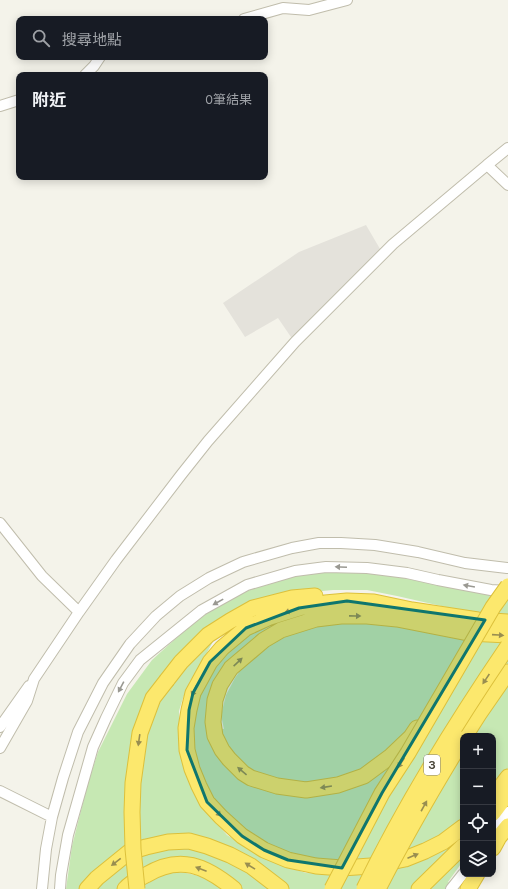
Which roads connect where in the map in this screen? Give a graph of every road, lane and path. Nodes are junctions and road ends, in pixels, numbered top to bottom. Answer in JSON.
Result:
{"nodes":[{"id":1,"x":347,"y":0,"type":"edge"},
{"id":2,"x":296,"y":4,"type":"edge"},
{"id":3,"x":255,"y":16,"type":"edge"},
{"id":4,"x":98,"y":60,"type":"edge"},
{"id":5,"x":88,"y":72,"type":"edge"},
{"id":6,"x":16,"y":101,"type":"edge"},
{"id":7,"x":0,"y":106,"type":"edge"},
{"id":8,"x":508,"y":148,"type":"edge"},
{"id":9,"x":488,"y":165,"type":"junction"},
{"id":10,"x":508,"y":185,"type":"edge"},
{"id":11,"x":0,"y":523,"type":"edge"},
{"id":12,"x":507,"y":568,"type":"edge"},
{"id":13,"x":508,"y":586,"type":"edge"},
{"id":14,"x":508,"y":591,"type":"edge"},
{"id":15,"x":78,"y":612,"type":"junction"},
{"id":16,"x":455,"y":617,"type":"junction"},
{"id":17,"x":508,"y":622,"type":"edge"},
{"id":18,"x":508,"y":635,"type":"edge"},
{"id":19,"x":508,"y":646,"type":"edge"},
{"id":20,"x":459,"y":665,"type":"junction"},
{"id":21,"x":508,"y":672,"type":"edge"},
{"id":22,"x":34,"y":680,"type":"junction"},
{"id":23,"x":0,"y":727,"type":"edge"},
{"id":24,"x":467,"y":733,"type":"edge"},
{"id":25,"x":460,"y":744,"type":"edge"},
{"id":26,"x":0,"y":748,"type":"edge"},
{"id":27,"x":508,"y":777,"type":"edge"},
{"id":28,"x":0,"y":790,"type":"edge"},
{"id":29,"x":496,"y":793,"type":"edge"},
{"id":30,"x":508,"y":793,"type":"edge"},
{"id":31,"x":496,"y":809,"type":"edge"},
{"id":32,"x":508,"y":812,"type":"edge"},
{"id":33,"x":52,"y":817,"type":"junction"},
{"id":34,"x":508,"y":826,"type":"edge"},
{"id":35,"x":460,"y":829,"type":"edge"},
{"id":36,"x":496,"y":829,"type":"edge"},
{"id":37,"x":496,"y":842,"type":"edge"},
{"id":38,"x":460,"y":849,"type":"edge"},
{"id":39,"x":464,"y":877,"type":"edge"},
{"id":40,"x":467,"y":877,"type":"edge"},
{"id":41,"x":130,"y":888,"type":"edge"},
{"id":42,"x":42,"y":889,"type":"edge"},
{"id":43,"x":60,"y":889,"type":"edge"},
{"id":44,"x":87,"y":889,"type":"edge"},
{"id":45,"x":234,"y":889,"type":"edge"},
{"id":46,"x":281,"y":889,"type":"edge"},
{"id":47,"x":332,"y":889,"type":"edge"},
{"id":48,"x":364,"y":889,"type":"edge"},
{"id":49,"x":378,"y":889,"type":"edge"},
{"id":50,"x":419,"y":889,"type":"edge"},
{"id":51,"x":451,"y":889,"type":"edge"},
{"id":52,"x":468,"y":889,"type":"edge"}],
"edges":[{"from":1,"to":2,"type":"street"},
{"from":2,"to":3,"type":"street"},
{"from":4,"to":5,"type":"street"},
{"from":6,"to":7,"type":"street"},
{"from":8,"to":9,"type":"street"},
{"from":9,"to":10,"type":"street"},
{"from":9,"to":15,"type":"street"},
{"from":11,"to":15,"type":"street"},
{"from":12,"to":33,"type":"street"},
{"from":13,"to":20,"type":"highway","bridge":true},
{"from":14,"to":43,"type":"street","one_way":true},
{"from":15,"to":22,"type":"street"},
{"from":16,"to":17,"type":"highway"},
{"from":16,"to":35,"type":"highway","one_way":true},
{"from":16,"to":41,"type":"highway","one_way":true,"bridge":true},
{"from":20,"to":18,"type":"highway","one_way":true,"bridge":true},
{"from":19,"to":48,"type":"highway","number":"3","one_way":true,"bridge":true},
{"from":20,"to":47,"type":"highway","one_way":true,"bridge":true},
{"from":21,"to":24,"type":"highway"},
{"from":22,"to":23,"type":"street"},
{"from":22,"to":26,"type":"street"},
{"from":49,"to":25,"type":"highway","number":"3","one_way":true,"bridge":true},
{"from":27,"to":29,"type":"highway"},
{"from":28,"to":33,"type":"street"},
{"from":30,"to":31,"type":"highway"},
{"from":32,"to":36,"type":"street"},
{"from":33,"to":42,"type":"street"},
{"from":34,"to":37,"type":"highway"},
{"from":38,"to":50,"type":"highway"},
{"from":39,"to":51,"type":"street"},
{"from":40,"to":52,"type":"highway"},
{"from":45,"to":41,"type":"highway","one_way":true},
{"from":46,"to":44,"type":"highway","one_way":true}]}
